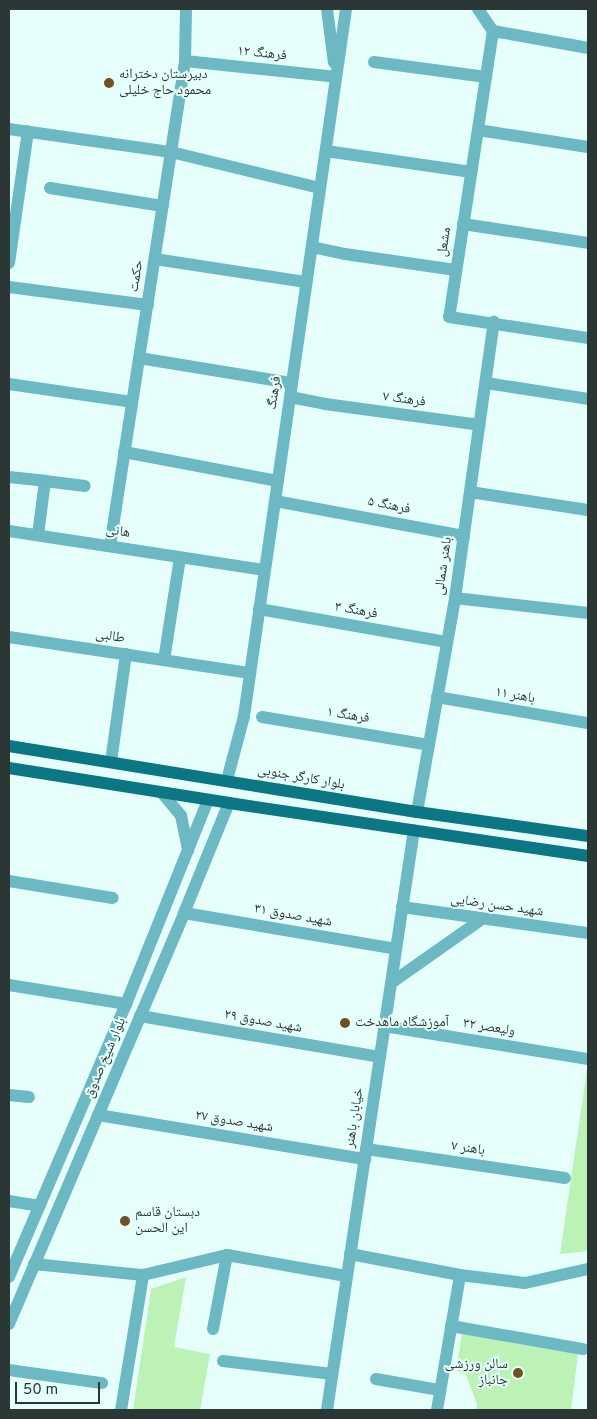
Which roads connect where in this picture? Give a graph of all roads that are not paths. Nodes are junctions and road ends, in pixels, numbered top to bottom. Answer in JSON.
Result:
{"nodes":[{"id":1,"x":186,"y":9,"type":"edge"},
{"id":2,"x":327,"y":9,"type":"edge"},
{"id":3,"x":346,"y":9,"type":"edge"},
{"id":4,"x":478,"y":9,"type":"edge"},
{"id":5,"x":493,"y":31,"type":"junction"},
{"id":6,"x":588,"y":48,"type":"edge"},
{"id":7,"x":185,"y":61,"type":"junction"},
{"id":8,"x":374,"y":62,"type":"dead end"},
{"id":9,"x":336,"y":77,"type":"junction"},
{"id":10,"x":486,"y":77,"type":"junction"},
{"id":11,"x":9,"y":129,"type":"edge"},
{"id":12,"x":478,"y":130,"type":"junction"},
{"id":13,"x":28,"y":132,"type":"junction"},
{"id":14,"x":588,"y":147,"type":"edge"},
{"id":15,"x":326,"y":151,"type":"junction"},
{"id":16,"x":171,"y":152,"type":"junction"},
{"id":17,"x":471,"y":172,"type":"junction"},
{"id":18,"x":50,"y":188,"type":"dead end"},
{"id":19,"x":320,"y":188,"type":"junction"},
{"id":20,"x":14,"y":190,"type":"edge"},
{"id":21,"x":163,"y":206,"type":"junction"},
{"id":22,"x":463,"y":224,"type":"junction"},
{"id":23,"x":588,"y":243,"type":"edge"},
{"id":24,"x":312,"y":247,"type":"junction"},
{"id":25,"x":154,"y":259,"type":"junction"},
{"id":26,"x":9,"y":262,"type":"edge"},
{"id":27,"x":456,"y":270,"type":"junction"},
{"id":28,"x":306,"y":282,"type":"junction"},
{"id":29,"x":9,"y":287,"type":"edge"},
{"id":30,"x":148,"y":304,"type":"junction"},
{"id":31,"x":494,"y":322,"type":"junction"},
{"id":32,"x":588,"y":338,"type":"edge"},
{"id":33,"x":139,"y":358,"type":"junction"},
{"id":34,"x":292,"y":383,"type":"junction"},
{"id":35,"x":486,"y":383,"type":"junction"},
{"id":36,"x":9,"y":384,"type":"edge"},
{"id":37,"x":290,"y":397,"type":"junction"},
{"id":38,"x":588,"y":399,"type":"edge"},
{"id":39,"x":132,"y":402,"type":"junction"},
{"id":40,"x":480,"y":425,"type":"junction"},
{"id":41,"x":124,"y":452,"type":"junction"},
{"id":42,"x":9,"y":477,"type":"edge"},
{"id":43,"x":45,"y":481,"type":"junction"},
{"id":44,"x":278,"y":481,"type":"junction"},
{"id":45,"x":85,"y":486,"type":"dead end"},
{"id":46,"x":470,"y":492,"type":"junction"},
{"id":47,"x":274,"y":501,"type":"junction"},
{"id":48,"x":588,"y":510,"type":"edge"},
{"id":49,"x":9,"y":531,"type":"edge"},
{"id":50,"x":38,"y":535,"type":"junction"},
{"id":51,"x":464,"y":536,"type":"junction"},
{"id":52,"x":110,"y":546,"type":"junction"},
{"id":53,"x":180,"y":558,"type":"junction"},
{"id":54,"x":264,"y":570,"type":"junction"},
{"id":55,"x":455,"y":598,"type":"junction"},
{"id":56,"x":259,"y":609,"type":"junction"},
{"id":57,"x":588,"y":613,"type":"edge"},
{"id":58,"x":9,"y":637,"type":"edge"},
{"id":59,"x":447,"y":642,"type":"junction"},
{"id":60,"x":126,"y":654,"type":"junction"},
{"id":61,"x":164,"y":660,"type":"junction"},
{"id":62,"x":250,"y":673,"type":"junction"},
{"id":63,"x":437,"y":697,"type":"junction"},
{"id":64,"x":262,"y":717,"type":"dead end"},
{"id":65,"x":588,"y":724,"type":"edge"},
{"id":66,"x":428,"y":745,"type":"junction"},
{"id":67,"x":9,"y":746,"type":"edge"},
{"id":68,"x":111,"y":762,"type":"junction"},
{"id":69,"x":9,"y":768,"type":"edge"},
{"id":70,"x":227,"y":780,"type":"junction"},
{"id":71,"x":162,"y":792,"type":"junction"},
{"id":72,"x":208,"y":800,"type":"junction"},
{"id":73,"x":228,"y":803,"type":"junction"},
{"id":74,"x":416,"y":812,"type":"junction"},
{"id":75,"x":447,"y":816,"type":"junction"},
{"id":76,"x":414,"y":830,"type":"junction"},
{"id":77,"x":441,"y":834,"type":"junction"},
{"id":78,"x":588,"y":836,"type":"edge"},
{"id":79,"x":188,"y":851,"type":"junction"},
{"id":80,"x":588,"y":856,"type":"edge"},
{"id":81,"x":9,"y":882,"type":"edge"},
{"id":82,"x":113,"y":898,"type":"dead end"},
{"id":83,"x":402,"y":907,"type":"junction"},
{"id":84,"x":184,"y":913,"type":"junction"},
{"id":85,"x":482,"y":919,"type":"junction"},
{"id":86,"x":588,"y":933,"type":"edge"},
{"id":87,"x":396,"y":949,"type":"junction"},
{"id":88,"x":391,"y":983,"type":"junction"},
{"id":89,"x":9,"y":985,"type":"edge"},
{"id":90,"x":126,"y":1004,"type":"junction"},
{"id":91,"x":140,"y":1016,"type":"junction"},
{"id":92,"x":384,"y":1026,"type":"junction"},
{"id":93,"x":380,"y":1058,"type":"junction"},
{"id":94,"x":588,"y":1060,"type":"edge"},
{"id":95,"x":9,"y":1095,"type":"edge"},
{"id":96,"x":29,"y":1097,"type":"dead end"},
{"id":97,"x":98,"y":1115,"type":"junction"},
{"id":98,"x":365,"y":1154,"type":"junction"},
{"id":99,"x":565,"y":1178,"type":"dead end"},
{"id":100,"x":9,"y":1201,"type":"edge"},
{"id":101,"x":40,"y":1206,"type":"junction"},
{"id":102,"x":350,"y":1254,"type":"junction"},
{"id":103,"x":227,"y":1255,"type":"junction"},
{"id":104,"x":34,"y":1264,"type":"junction"},
{"id":105,"x":588,"y":1269,"type":"edge"},
{"id":106,"x":143,"y":1275,"type":"junction"},
{"id":107,"x":460,"y":1275,"type":"junction"},
{"id":108,"x":346,"y":1276,"type":"junction"},
{"id":109,"x":9,"y":1277,"type":"edge"},
{"id":110,"x":9,"y":1324,"type":"edge"},
{"id":111,"x":451,"y":1326,"type":"junction"},
{"id":112,"x":213,"y":1329,"type":"dead end"},
{"id":113,"x":583,"y":1349,"type":"dead end"},
{"id":114,"x":223,"y":1361,"type":"dead end"},
{"id":115,"x":9,"y":1370,"type":"edge"},
{"id":116,"x":332,"y":1374,"type":"junction"},
{"id":117,"x":376,"y":1379,"type":"dead end"},
{"id":118,"x":102,"y":1383,"type":"dead end"},
{"id":119,"x":440,"y":1390,"type":"junction"},
{"id":120,"x":121,"y":1410,"type":"edge"},
{"id":121,"x":327,"y":1410,"type":"edge"},
{"id":122,"x":437,"y":1410,"type":"edge"}],
"edges":[{"from":1,"to":7,"type":"street","name":"حکمت"},
{"from":2,"to":9,"type":"street"},
{"from":3,"to":9,"type":"street","name":"فرهنگ"},
{"from":4,"to":5,"type":"street"},
{"from":5,"to":6,"type":"street"},
{"from":5,"to":10,"type":"street","name":"مشعل"},
{"from":7,"to":9,"type":"street","name":"فرهنگ ۱۲"},
{"from":7,"to":16,"type":"street","name":"حکمت"},
{"from":8,"to":10,"type":"street"},
{"from":9,"to":15,"type":"street","name":"فرهنگ"},
{"from":10,"to":12,"type":"street","name":"مشعل"},
{"from":11,"to":13,"type":"street"},
{"from":12,"to":14,"type":"street"},
{"from":12,"to":17,"type":"street","name":"مشعل"},
{"from":13,"to":16,"type":"street"},
{"from":13,"to":20,"type":"street"},
{"from":15,"to":17,"type":"street"},
{"from":15,"to":19,"type":"street","name":"فرهنگ"},
{"from":16,"to":19,"type":"street"},
{"from":16,"to":21,"type":"street","name":"حکمت"},
{"from":17,"to":22,"type":"street","name":"مشعل"},
{"from":18,"to":21,"type":"street"},
{"from":19,"to":24,"type":"street","name":"فرهنگ"},
{"from":20,"to":26,"type":"street"},
{"from":21,"to":25,"type":"street","name":"حکمت"},
{"from":22,"to":23,"type":"street"},
{"from":22,"to":27,"type":"street","name":"مشعل"},
{"from":24,"to":27,"type":"street"},
{"from":24,"to":28,"type":"street","name":"فرهنگ"},
{"from":25,"to":28,"type":"street"},
{"from":25,"to":30,"type":"street","name":"حکمت"},
{"from":27,"to":31,"type":"street","name":"مشعل"},
{"from":28,"to":34,"type":"street","name":"فرهنگ"},
{"from":29,"to":30,"type":"street"},
{"from":30,"to":33,"type":"street","name":"حکمت"},
{"from":31,"to":32,"type":"street","name":"مشعل"},
{"from":31,"to":35,"type":"street","name":"باهنر شمالی"},
{"from":33,"to":34,"type":"street"},
{"from":33,"to":39,"type":"street","name":"حکمت"},
{"from":34,"to":37,"type":"street","name":"فرهنگ"},
{"from":35,"to":38,"type":"street"},
{"from":35,"to":40,"type":"street","name":"باهنر شمالی"},
{"from":36,"to":39,"type":"street"},
{"from":37,"to":40,"type":"street","name":"فرهنگ ۷"},
{"from":37,"to":44,"type":"street","name":"فرهنگ"},
{"from":39,"to":41,"type":"street","name":"حکمت"},
{"from":40,"to":46,"type":"street","name":"باهنر شمالی"},
{"from":41,"to":44,"type":"street"},
{"from":41,"to":52,"type":"street","name":"حکمت"},
{"from":42,"to":43,"type":"street"},
{"from":43,"to":45,"type":"street"},
{"from":43,"to":50,"type":"street"},
{"from":44,"to":47,"type":"street","name":"فرهنگ"},
{"from":46,"to":48,"type":"street"},
{"from":46,"to":51,"type":"street","name":"باهنر شمالی"},
{"from":47,"to":51,"type":"street","name":"فرهنگ ۵"},
{"from":47,"to":54,"type":"street","name":"فرهنگ"},
{"from":49,"to":50,"type":"street","name":"هانی"},
{"from":50,"to":52,"type":"street","name":"هانی"},
{"from":51,"to":55,"type":"street","name":"باهنر شمالی"},
{"from":52,"to":53,"type":"street","name":"هانی"},
{"from":53,"to":54,"type":"street","name":"هانی"},
{"from":53,"to":61,"type":"street"},
{"from":54,"to":56,"type":"street","name":"فرهنگ"},
{"from":55,"to":57,"type":"street"},
{"from":55,"to":59,"type":"street","name":"باهنر شمالی"},
{"from":56,"to":59,"type":"street","name":"فرهنگ ۳"},
{"from":56,"to":62,"type":"street","name":"فرهنگ"},
{"from":58,"to":60,"type":"street","name":"طالبی"},
{"from":59,"to":63,"type":"street","name":"باهنر شمالی"},
{"from":60,"to":61,"type":"street","name":"طالبی"},
{"from":60,"to":68,"type":"street"},
{"from":61,"to":62,"type":"street","name":"طالبی"},
{"from":62,"to":70,"type":"street","name":"فرهنگ"},
{"from":63,"to":65,"type":"street","name":"باهنر ۱۱"},
{"from":63,"to":66,"type":"street","name":"باهنر شمالی"},
{"from":64,"to":66,"type":"street","name":"فرهنگ ۱"},
{"from":66,"to":74,"type":"street","name":"باهنر شمالی"},
{"from":67,"to":68,"type":"main road","name":"بلوار کارگر جنوبی"},
{"from":68,"to":70,"type":"main road","name":"بلوار کارگر جنوبی"},
{"from":69,"to":71,"type":"main road"},
{"from":70,"to":72,"type":"main road"},
{"from":70,"to":73,"type":"main road"},
{"from":70,"to":74,"type":"main road","name":"بلوار کارگر جنوبی"},
{"from":71,"to":72,"type":"main road"},
{"from":71,"to":79,"type":"street"},
{"from":72,"to":73,"type":"main road"},
{"from":72,"to":79,"type":"street","name":"بلوار شیخ صدوق"},
{"from":73,"to":76,"type":"main road"},
{"from":73,"to":84,"type":"street","name":"بلوار شیخ صدوق"},
{"from":74,"to":75,"type":"main road","name":"بلوار کارگر جنوبی"},
{"from":74,"to":76,"type":"main road"},
{"from":75,"to":77,"type":"main road"},
{"from":75,"to":78,"type":"main road","name":"بلوار کارگر جنوبی"},
{"from":76,"to":77,"type":"main road"},
{"from":76,"to":83,"type":"street","name":"خیابان باهنر"},
{"from":77,"to":80,"type":"main road"},
{"from":79,"to":90,"type":"street","name":"بلوار شیخ صدوق"},
{"from":81,"to":82,"type":"street"},
{"from":83,"to":85,"type":"street","name":"شهید حسن رضایی"},
{"from":83,"to":87,"type":"street","name":"خیابان باهنر"},
{"from":84,"to":87,"type":"street","name":"شهید صدوق ۳۱"},
{"from":84,"to":91,"type":"street","name":"بلوار شیخ صدوق"},
{"from":85,"to":86,"type":"street","name":"شهید حسن رضایی"},
{"from":85,"to":88,"type":"street"},
{"from":87,"to":88,"type":"street","name":"خیابان باهنر"},
{"from":88,"to":92,"type":"street","name":"خیابان باهنر"},
{"from":89,"to":90,"type":"street"},
{"from":90,"to":101,"type":"street","name":"بلوار شیخ صدوق"},
{"from":91,"to":93,"type":"street","name":"شهید صدوق ۲۹"},
{"from":91,"to":97,"type":"street","name":"بلوار شیخ صدوق"},
{"from":92,"to":93,"type":"street","name":"خیابان باهنر"},
{"from":92,"to":94,"type":"street","name":"ولیعصر ۳۲"},
{"from":93,"to":98,"type":"street","name":"خیابان باهنر"},
{"from":95,"to":96,"type":"street"},
{"from":97,"to":98,"type":"street","name":"شهید صدوق ۲۷"},
{"from":97,"to":104,"type":"street","name":"بلوار شیخ صدوق"},
{"from":98,"to":99,"type":"street","name":"باهنر ۷"},
{"from":98,"to":102,"type":"street","name":"خیابان باهنر"},
{"from":100,"to":101,"type":"street"},
{"from":101,"to":109,"type":"street","name":"بلوار شیخ صدوق"},
{"from":102,"to":107,"type":"street"},
{"from":102,"to":108,"type":"street","name":"خیابان باهنر"},
{"from":103,"to":106,"type":"street"},
{"from":103,"to":108,"type":"street"},
{"from":103,"to":112,"type":"street"},
{"from":104,"to":106,"type":"street"},
{"from":104,"to":110,"type":"street","name":"بلوار شیخ صدوق"},
{"from":105,"to":107,"type":"street"},
{"from":106,"to":120,"type":"street"},
{"from":107,"to":111,"type":"street"},
{"from":108,"to":116,"type":"street","name":"خیابان باهنر"},
{"from":111,"to":113,"type":"street"},
{"from":111,"to":119,"type":"street"},
{"from":114,"to":116,"type":"street"},
{"from":115,"to":118,"type":"street"},
{"from":116,"to":121,"type":"street","name":"خیابان باهنر"},
{"from":117,"to":119,"type":"street"},
{"from":119,"to":122,"type":"street"}]}
